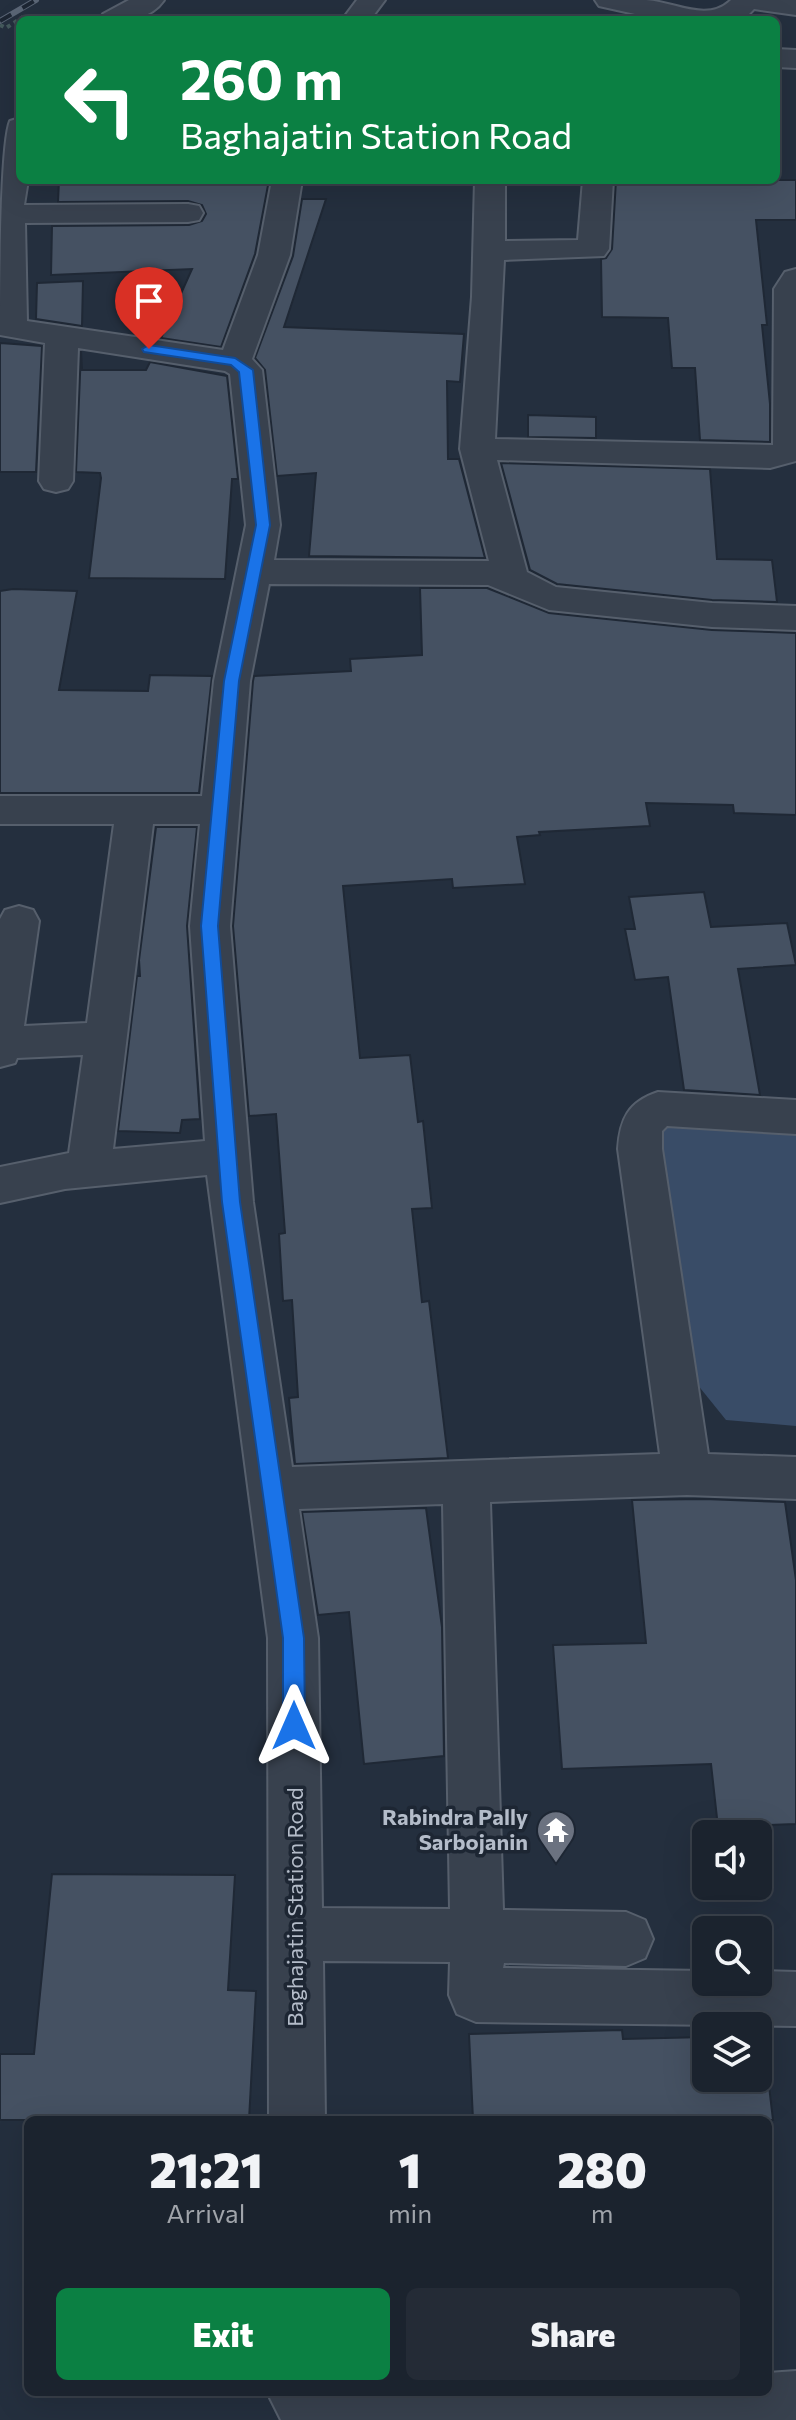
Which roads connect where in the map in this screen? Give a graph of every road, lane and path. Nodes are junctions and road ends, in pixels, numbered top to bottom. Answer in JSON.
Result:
{"nodes":[{"id":1,"x":150,"y":0,"type":"edge"},
{"id":2,"x":747,"y":0,"type":"edge"},
{"id":3,"x":796,"y":7,"type":"edge"},
{"id":4,"x":623,"y":8,"type":"edge"},
{"id":5,"x":120,"y":16,"type":"edge"},
{"id":6,"x":675,"y":16,"type":"edge"},
{"id":7,"x":731,"y":16,"type":"edge"},
{"id":8,"x":16,"y":164,"type":"edge"},
{"id":9,"x":286,"y":184,"type":"edge"},
{"id":10,"x":490,"y":184,"type":"edge"},
{"id":11,"x":598,"y":184,"type":"edge"},
{"id":12,"x":188,"y":213,"type":"dead end"},
{"id":13,"x":10,"y":214,"type":"junction"},
{"id":14,"x":488,"y":251,"type":"junction"},
{"id":15,"x":796,"y":279,"type":"edge"},
{"id":16,"x":5,"y":328,"type":"edge"},
{"id":17,"x":62,"y":336,"type":"junction"},
{"id":18,"x":235,"y":362,"type":"junction"},
{"id":19,"x":477,"y":449,"type":"junction"},
{"id":20,"x":56,"y":481,"type":"dead end"},
{"id":21,"x":254,"y":572,"type":"junction"},
{"id":22,"x":511,"y":579,"type":"junction"},
{"id":23,"x":796,"y":618,"type":"edge"},
{"id":24,"x":0,"y":810,"type":"edge"},
{"id":25,"x":135,"y":810,"type":"junction"},
{"id":26,"x":220,"y":810,"type":"junction"},
{"id":27,"x":19,"y":921,"type":"dead end"},
{"id":28,"x":106,"y":1038,"type":"junction"},
{"id":29,"x":0,"y":1043,"type":"edge"},
{"id":30,"x":0,"y":1051,"type":"edge"},
{"id":31,"x":796,"y":1117,"type":"edge"},
{"id":32,"x":227,"y":1156,"type":"junction"},
{"id":33,"x":89,"y":1169,"type":"junction"},
{"id":34,"x":0,"y":1185,"type":"edge"},
{"id":35,"x":687,"y":1474,"type":"junction"},
{"id":36,"x":466,"y":1482,"type":"junction"},
{"id":37,"x":272,"y":1489,"type":"junction"},
{"id":38,"x":794,"y":1490,"type":"edge"},
{"id":39,"x":295,"y":1934,"type":"junction"},
{"id":40,"x":477,"y":1936,"type":"junction"},
{"id":41,"x":626,"y":1939,"type":"dead end"},
{"id":42,"x":796,"y":1999,"type":"edge"},
{"id":43,"x":297,"y":2116,"type":"edge"},
{"id":44,"x":796,"y":2401,"type":"edge"},
{"id":45,"x":300,"y":2403,"type":"edge"}],
"edges":[{"from":1,"to":5,"type":"street"},
{"from":2,"to":3,"type":"street"},
{"from":2,"to":7,"type":"street"},
{"from":4,"to":6,"type":"street"},
{"from":8,"to":13,"type":"street"},
{"from":9,"to":18,"type":"street"},
{"from":10,"to":14,"type":"street"},
{"from":11,"to":14,"type":"street"},
{"from":12,"to":13,"type":"street"},
{"from":13,"to":16,"type":"street"},
{"from":14,"to":19,"type":"street"},
{"from":15,"to":19,"type":"street"},
{"from":16,"to":17,"type":"street"},
{"from":17,"to":18,"type":"street"},
{"from":17,"to":20,"type":"street"},
{"from":18,"to":21,"type":"street","name":"Baghajatin Station Road"},
{"from":19,"to":22,"type":"street"},
{"from":21,"to":22,"type":"street"},
{"from":21,"to":26,"type":"street","name":"Baghajatin Station Road"},
{"from":22,"to":23,"type":"street"},
{"from":24,"to":25,"type":"street"},
{"from":25,"to":26,"type":"street"},
{"from":25,"to":28,"type":"street"},
{"from":26,"to":32,"type":"street","name":"Baghajatin Station Road"},
{"from":27,"to":29,"type":"street"},
{"from":28,"to":29,"type":"street"},
{"from":28,"to":33,"type":"street"},
{"from":29,"to":30,"type":"street"},
{"from":31,"to":35,"type":"street"},
{"from":32,"to":33,"type":"street"},
{"from":32,"to":37,"type":"street","name":"Baghajatin Station Road"},
{"from":33,"to":34,"type":"street"},
{"from":35,"to":36,"type":"street"},
{"from":35,"to":38,"type":"street"},
{"from":36,"to":37,"type":"street"},
{"from":36,"to":40,"type":"street"},
{"from":37,"to":39,"type":"street","name":"Baghajatin Station Road"},
{"from":39,"to":40,"type":"street"},
{"from":39,"to":43,"type":"street","name":"Baghajatin Station Road"},
{"from":40,"to":41,"type":"street"},
{"from":40,"to":42,"type":"street"},
{"from":44,"to":45,"type":"street"}]}
